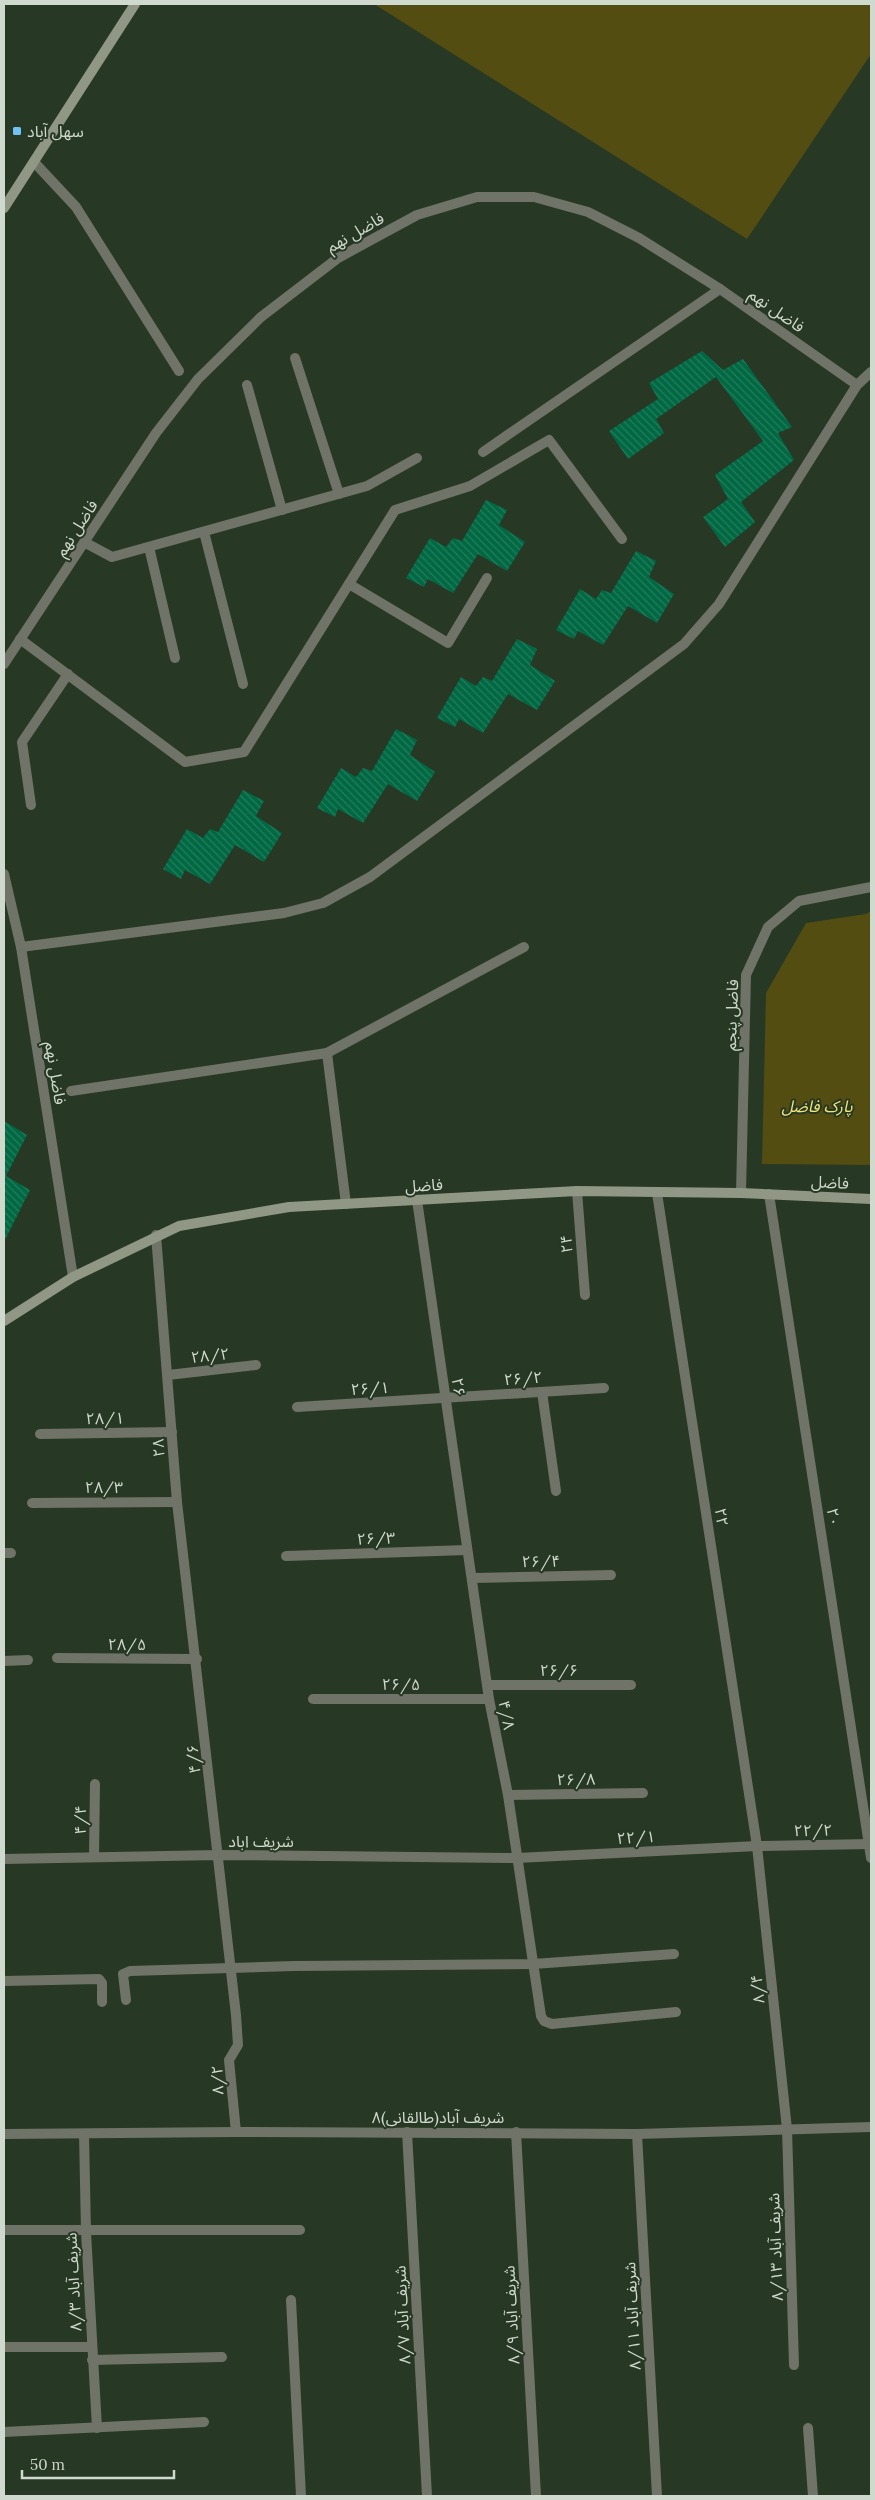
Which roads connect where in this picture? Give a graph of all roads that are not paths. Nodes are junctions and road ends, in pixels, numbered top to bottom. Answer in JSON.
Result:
{"nodes":[{"id":1,"x":135,"y":4,"type":"edge"},
{"id":2,"x":34,"y":162,"type":"junction"},
{"id":3,"x":4,"y":208,"type":"edge"},
{"id":4,"x":720,"y":288,"type":"junction"},
{"id":5,"x":296,"y":358,"type":"dead end"},
{"id":6,"x":179,"y":371,"type":"dead end"},
{"id":7,"x":871,"y":372,"type":"edge"},
{"id":8,"x":247,"y":385,"type":"dead end"},
{"id":9,"x":857,"y":385,"type":"junction"},
{"id":10,"x":483,"y":452,"type":"dead end"},
{"id":11,"x":417,"y":458,"type":"dead end"},
{"id":12,"x":339,"y":494,"type":"junction"},
{"id":13,"x":282,"y":510,"type":"junction"},
{"id":14,"x":204,"y":532,"type":"junction"},
{"id":15,"x":622,"y":539,"type":"dead end"},
{"id":16,"x":84,"y":542,"type":"junction"},
{"id":17,"x":149,"y":547,"type":"junction"},
{"id":18,"x":487,"y":578,"type":"dead end"},
{"id":19,"x":349,"y":584,"type":"junction"},
{"id":20,"x":20,"y":639,"type":"junction"},
{"id":21,"x":175,"y":658,"type":"dead end"},
{"id":22,"x":4,"y":664,"type":"edge"},
{"id":23,"x":68,"y":674,"type":"junction"},
{"id":24,"x":243,"y":684,"type":"dead end"},
{"id":25,"x":32,"y":805,"type":"dead end"},
{"id":26,"x":4,"y":874,"type":"edge"},
{"id":27,"x":871,"y":887,"type":"edge"},
{"id":28,"x":21,"y":947,"type":"junction"},
{"id":29,"x":524,"y":947,"type":"dead end"},
{"id":30,"x":327,"y":1053,"type":"junction"},
{"id":31,"x":71,"y":1092,"type":"dead end"},
{"id":32,"x":577,"y":1191,"type":"junction"},
{"id":33,"x":657,"y":1193,"type":"junction"},
{"id":34,"x":741,"y":1193,"type":"junction"},
{"id":35,"x":769,"y":1194,"type":"junction"},
{"id":36,"x":871,"y":1199,"type":"edge"},
{"id":37,"x":417,"y":1200,"type":"junction"},
{"id":38,"x":346,"y":1204,"type":"junction"},
{"id":39,"x":156,"y":1235,"type":"junction"},
{"id":40,"x":73,"y":1277,"type":"junction"},
{"id":41,"x":585,"y":1296,"type":"dead end"},
{"id":42,"x":4,"y":1320,"type":"edge"},
{"id":43,"x":256,"y":1365,"type":"dead end"},
{"id":44,"x":168,"y":1375,"type":"junction"},
{"id":45,"x":604,"y":1388,"type":"dead end"},
{"id":46,"x":542,"y":1392,"type":"junction"},
{"id":47,"x":446,"y":1398,"type":"junction"},
{"id":48,"x":297,"y":1407,"type":"dead end"},
{"id":49,"x":172,"y":1432,"type":"junction"},
{"id":50,"x":40,"y":1434,"type":"dead end"},
{"id":51,"x":556,"y":1491,"type":"dead end"},
{"id":52,"x":177,"y":1502,"type":"junction"},
{"id":53,"x":32,"y":1503,"type":"dead end"},
{"id":54,"x":467,"y":1550,"type":"junction"},
{"id":55,"x":286,"y":1556,"type":"dead end"},
{"id":56,"x":611,"y":1575,"type":"dead end"},
{"id":57,"x":473,"y":1578,"type":"junction"},
{"id":58,"x":57,"y":1658,"type":"dead end"},
{"id":59,"x":196,"y":1659,"type":"junction"},
{"id":60,"x":4,"y":1660,"type":"edge"},
{"id":61,"x":28,"y":1660,"type":"dead end"},
{"id":62,"x":631,"y":1685,"type":"dead end"},
{"id":63,"x":487,"y":1686,"type":"junction"},
{"id":64,"x":313,"y":1699,"type":"dead end"},
{"id":65,"x":489,"y":1699,"type":"junction"},
{"id":66,"x":95,"y":1784,"type":"dead end"},
{"id":67,"x":643,"y":1794,"type":"dead end"},
{"id":68,"x":508,"y":1795,"type":"junction"},
{"id":69,"x":870,"y":1844,"type":"junction"},
{"id":70,"x":757,"y":1846,"type":"junction"},
{"id":71,"x":219,"y":1855,"type":"junction"},
{"id":72,"x":94,"y":1857,"type":"junction"},
{"id":73,"x":518,"y":1858,"type":"junction"},
{"id":74,"x":871,"y":1858,"type":"edge"},
{"id":75,"x":4,"y":1859,"type":"edge"},
{"id":76,"x":674,"y":1954,"type":"dead end"},
{"id":77,"x":533,"y":1964,"type":"junction"},
{"id":78,"x":231,"y":1969,"type":"junction"},
{"id":79,"x":4,"y":1981,"type":"edge"},
{"id":80,"x":126,"y":2000,"type":"dead end"},
{"id":81,"x":102,"y":2002,"type":"dead end"},
{"id":82,"x":676,"y":2012,"type":"dead end"},
{"id":83,"x":871,"y":2127,"type":"edge"},
{"id":84,"x":787,"y":2129,"type":"junction"},
{"id":85,"x":236,"y":2132,"type":"junction"},
{"id":86,"x":407,"y":2132,"type":"junction"},
{"id":87,"x":516,"y":2132,"type":"junction"},
{"id":88,"x":4,"y":2134,"type":"edge"},
{"id":89,"x":84,"y":2134,"type":"junction"},
{"id":90,"x":637,"y":2134,"type":"junction"},
{"id":91,"x":4,"y":2230,"type":"edge"},
{"id":92,"x":300,"y":2230,"type":"dead end"},
{"id":93,"x":86,"y":2232,"type":"junction"},
{"id":94,"x":291,"y":2300,"type":"dead end"},
{"id":95,"x":4,"y":2347,"type":"edge"},
{"id":96,"x":92,"y":2347,"type":"junction"},
{"id":97,"x":222,"y":2358,"type":"dead end"},
{"id":98,"x":92,"y":2360,"type":"junction"},
{"id":99,"x":794,"y":2365,"type":"dead end"},
{"id":100,"x":204,"y":2422,"type":"dead end"},
{"id":101,"x":97,"y":2428,"type":"junction"},
{"id":102,"x":808,"y":2428,"type":"dead end"},
{"id":103,"x":4,"y":2432,"type":"edge"},
{"id":104,"x":301,"y":2496,"type":"edge"},
{"id":105,"x":427,"y":2496,"type":"edge"},
{"id":106,"x":536,"y":2496,"type":"edge"},
{"id":107,"x":657,"y":2496,"type":"edge"},
{"id":108,"x":813,"y":2496,"type":"edge"}],
"edges":[{"from":1,"to":2,"type":"main road"},
{"from":2,"to":3,"type":"main road"},
{"from":2,"to":6,"type":"street"},
{"from":4,"to":9,"type":"street","name":"فاضل نهم"},
{"from":4,"to":10,"type":"street"},
{"from":4,"to":16,"type":"street","name":"فاضل نهم"},
{"from":5,"to":12,"type":"street"},
{"from":7,"to":9,"type":"street"},
{"from":8,"to":13,"type":"street"},
{"from":9,"to":28,"type":"street"},
{"from":11,"to":12,"type":"street"},
{"from":12,"to":13,"type":"street"},
{"from":13,"to":14,"type":"street"},
{"from":14,"to":17,"type":"street"},
{"from":14,"to":24,"type":"street"},
{"from":15,"to":19,"type":"street"},
{"from":16,"to":17,"type":"street"},
{"from":16,"to":20,"type":"street","name":"فاضل نهم"},
{"from":17,"to":21,"type":"street"},
{"from":18,"to":19,"type":"street"},
{"from":19,"to":23,"type":"street"},
{"from":20,"to":22,"type":"street","name":"فاضل نهم"},
{"from":20,"to":23,"type":"street"},
{"from":23,"to":25,"type":"street"},
{"from":26,"to":28,"type":"street","name":"فاضل نهم"},
{"from":27,"to":34,"type":"street","name":"فاضل پنجم"},
{"from":28,"to":40,"type":"street","name":"فاضل نهم"},
{"from":29,"to":30,"type":"street"},
{"from":30,"to":31,"type":"street"},
{"from":30,"to":38,"type":"street"},
{"from":32,"to":33,"type":"main road","name":"فاضل"},
{"from":32,"to":37,"type":"main road","name":"فاضل"},
{"from":32,"to":41,"type":"street","name":"۲۴"},
{"from":33,"to":34,"type":"main road","name":"فاضل"},
{"from":33,"to":70,"type":"street","name":"۲۲"},
{"from":34,"to":35,"type":"main road","name":"فاضل"},
{"from":35,"to":36,"type":"main road","name":"فاضل"},
{"from":35,"to":69,"type":"street","name":"۲۰"},
{"from":37,"to":38,"type":"main road","name":"فاضل"},
{"from":37,"to":47,"type":"street","name":"۲۶"},
{"from":38,"to":39,"type":"main road","name":"فاضل"},
{"from":39,"to":40,"type":"main road","name":"فاضل"},
{"from":39,"to":44,"type":"street","name":"۲۸"},
{"from":40,"to":42,"type":"main road","name":"فاضل"},
{"from":43,"to":44,"type":"street","name":"۲۸/۲"},
{"from":44,"to":49,"type":"street","name":"۲۸"},
{"from":45,"to":46,"type":"street","name":"۲۶/۲"},
{"from":46,"to":47,"type":"street","name":"۲۶/۲"},
{"from":46,"to":51,"type":"street"},
{"from":47,"to":48,"type":"street","name":"۲۶/۱"},
{"from":47,"to":54,"type":"street","name":"۲۶"},
{"from":49,"to":50,"type":"street","name":"۲۸/۱"},
{"from":49,"to":52,"type":"street","name":"۲۸"},
{"from":52,"to":53,"type":"street","name":"۲۸/۳"},
{"from":52,"to":59,"type":"street","name":"۲۸"},
{"from":54,"to":55,"type":"street","name":"۲۶/۳"},
{"from":54,"to":57,"type":"street","name":"۲۶"},
{"from":56,"to":57,"type":"street","name":"۲۶/۴"},
{"from":57,"to":63,"type":"street","name":"۴/۸"},
{"from":58,"to":59,"type":"street","name":"۲۸/۵"},
{"from":59,"to":71,"type":"street","name":"۴/۶"},
{"from":60,"to":61,"type":"street"},
{"from":62,"to":63,"type":"street","name":"۲۶/۶"},
{"from":63,"to":65,"type":"street","name":"۴/۸"},
{"from":64,"to":65,"type":"street","name":"۲۶/۵"},
{"from":65,"to":68,"type":"street","name":"۴/۸"},
{"from":66,"to":72,"type":"street","name":"۴/۴"},
{"from":67,"to":68,"type":"street","name":"۲۶/۸"},
{"from":68,"to":73,"type":"street","name":"۴/۸"},
{"from":69,"to":70,"type":"street","name":"۲۲/۲"},
{"from":69,"to":74,"type":"street","name":"۲۰"},
{"from":70,"to":73,"type":"street","name":"۲۲/۱"},
{"from":70,"to":84,"type":"street","name":"۸/۴"},
{"from":71,"to":72,"type":"street","name":"شریف اباد"},
{"from":71,"to":73,"type":"street","name":"شریف اباد"},
{"from":71,"to":78,"type":"street","name":"۴/۶"},
{"from":72,"to":75,"type":"street","name":"شریف اباد"},
{"from":73,"to":77,"type":"street","name":"۴/۸"},
{"from":76,"to":77,"type":"street"},
{"from":77,"to":78,"type":"street"},
{"from":77,"to":82,"type":"street","name":"۴/۸"},
{"from":78,"to":80,"type":"street"},
{"from":78,"to":85,"type":"street","name":"۸/۲"},
{"from":79,"to":81,"type":"street"},
{"from":83,"to":84,"type":"street","name":"۸شریف آباد(طالقانی)"},
{"from":84,"to":90,"type":"street","name":"۸شریف آباد(طالقانی)"},
{"from":84,"to":99,"type":"street","name":"شریف آباد ۸/۱۳"},
{"from":85,"to":86,"type":"street","name":"۸شریف آباد(طالقانی)"},
{"from":85,"to":89,"type":"street","name":"۸شریف آباد(طالقانی)"},
{"from":86,"to":87,"type":"street","name":"۸شریف آباد(طالقانی)"},
{"from":86,"to":105,"type":"street","name":"شریف آباد ۸/۷"},
{"from":87,"to":90,"type":"street","name":"۸شریف آباد(طالقانی)"},
{"from":87,"to":106,"type":"street","name":"شریف آباد ۸/۹"},
{"from":88,"to":89,"type":"street","name":"۸شریف آباد(طالقانی)"},
{"from":89,"to":93,"type":"street","name":"شریف آباد ۸/۳"},
{"from":90,"to":107,"type":"street","name":"شریف آباد ۸/۱۱"},
{"from":91,"to":93,"type":"street"},
{"from":92,"to":93,"type":"street"},
{"from":93,"to":96,"type":"street","name":"شریف آباد ۸/۳"},
{"from":94,"to":104,"type":"street"},
{"from":95,"to":96,"type":"street"},
{"from":96,"to":98,"type":"street","name":"شریف آباد ۸/۳"},
{"from":97,"to":98,"type":"street"},
{"from":98,"to":101,"type":"street","name":"شریف آباد ۸/۳"},
{"from":100,"to":101,"type":"street"},
{"from":101,"to":103,"type":"street"},
{"from":102,"to":108,"type":"street"}]}
